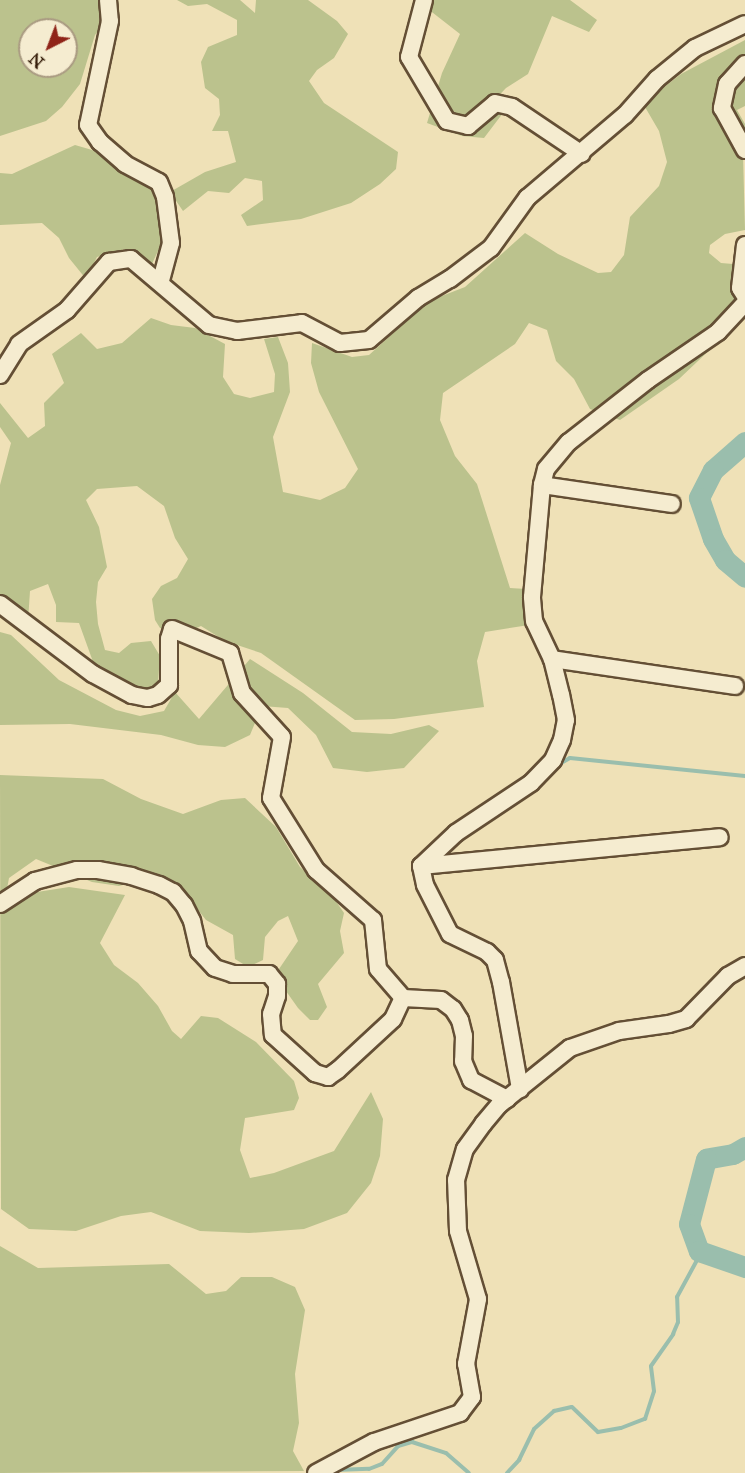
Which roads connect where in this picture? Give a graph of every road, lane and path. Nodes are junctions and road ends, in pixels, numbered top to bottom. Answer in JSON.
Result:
{"nodes":[{"id":1,"x":108,"y":0,"type":"edge"},
{"id":2,"x":424,"y":0,"type":"edge"},
{"id":3,"x":745,"y":24,"type":"edge"},
{"id":4,"x":745,"y":64,"type":"edge"},
{"id":5,"x":745,"y":150,"type":"edge"},
{"id":6,"x":582,"y":154,"type":"junction"},
{"id":7,"x":745,"y":245,"type":"edge"},
{"id":8,"x":161,"y":281,"type":"junction"},
{"id":9,"x":745,"y":296,"type":"edge"},
{"id":10,"x":745,"y":303,"type":"edge"},
{"id":11,"x":0,"y":375,"type":"edge"},
{"id":12,"x":542,"y":485,"type":"junction"},
{"id":13,"x":672,"y":504,"type":"dead end"},
{"id":14,"x":0,"y":604,"type":"edge"},
{"id":15,"x":552,"y":659,"type":"junction"},
{"id":16,"x":735,"y":686,"type":"dead end"},
{"id":17,"x":720,"y":837,"type":"dead end"},
{"id":18,"x":421,"y":866,"type":"junction"},
{"id":19,"x":0,"y":904,"type":"edge"},
{"id":20,"x":745,"y":966,"type":"edge"},
{"id":21,"x":403,"y":998,"type":"junction"},
{"id":22,"x":514,"y":1094,"type":"junction"},
{"id":23,"x":316,"y":1473,"type":"edge"}],
"edges":[{"from":1,"to":8,"type":"street"},
{"from":2,"to":6,"type":"street"},
{"from":3,"to":6,"type":"street"},
{"from":4,"to":5,"type":"street"},
{"from":6,"to":8,"type":"street"},
{"from":7,"to":9,"type":"street"},
{"from":8,"to":11,"type":"street"},
{"from":10,"to":12,"type":"street"},
{"from":12,"to":13,"type":"street"},
{"from":12,"to":15,"type":"street"},
{"from":14,"to":21,"type":"street"},
{"from":15,"to":16,"type":"street"},
{"from":15,"to":18,"type":"street"},
{"from":17,"to":18,"type":"street"},
{"from":18,"to":22,"type":"street"},
{"from":19,"to":21,"type":"street"},
{"from":20,"to":22,"type":"street"},
{"from":21,"to":22,"type":"street"},
{"from":22,"to":23,"type":"street"}]}
